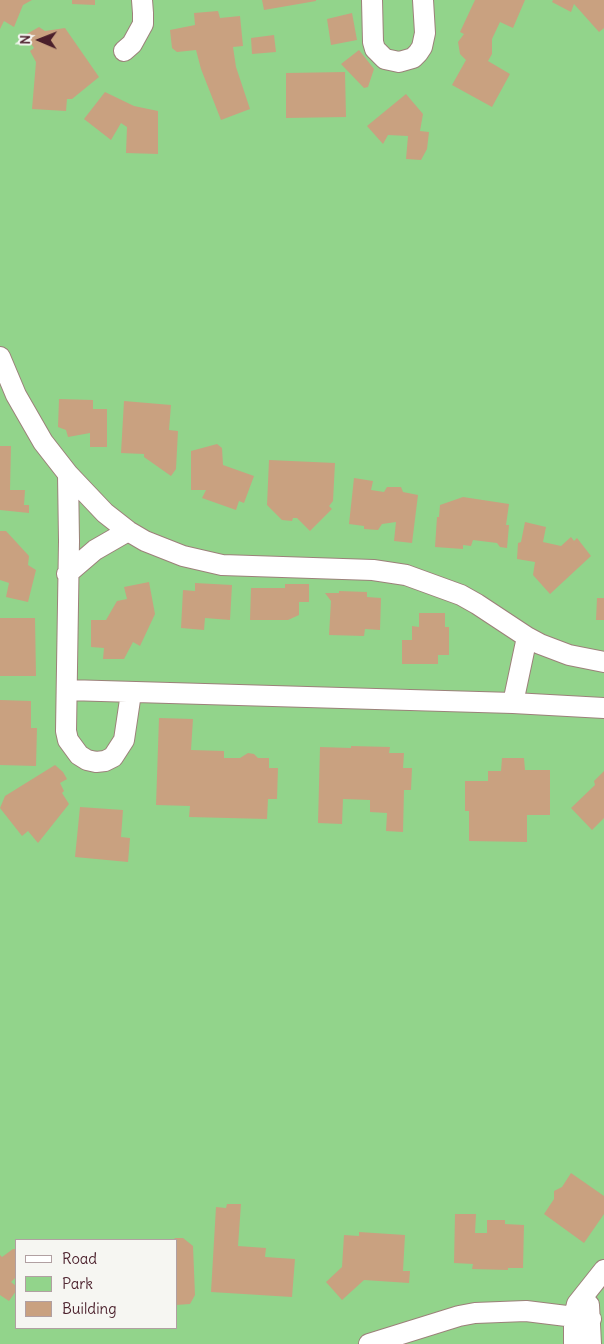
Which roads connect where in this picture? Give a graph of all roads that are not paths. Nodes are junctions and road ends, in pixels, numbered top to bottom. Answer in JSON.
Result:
{"nodes":[{"id":1,"x":142,"y":0,"type":"edge"},
{"id":2,"x":372,"y":0,"type":"edge"},
{"id":3,"x":423,"y":0,"type":"edge"},
{"id":4,"x":124,"y":51,"type":"dead end"},
{"id":5,"x":0,"y":357,"type":"edge"},
{"id":6,"x":68,"y":474,"type":"junction"},
{"id":7,"x":128,"y":531,"type":"junction"},
{"id":8,"x":67,"y":574,"type":"junction"},
{"id":9,"x":527,"y":638,"type":"junction"},
{"id":10,"x":604,"y":662,"type":"edge"},
{"id":11,"x":67,"y":690,"type":"junction"},
{"id":12,"x":130,"y":693,"type":"junction"},
{"id":13,"x":513,"y":703,"type":"junction"},
{"id":14,"x":604,"y":708,"type":"edge"},
{"id":15,"x":604,"y":1270,"type":"edge"},
{"id":16,"x":582,"y":1318,"type":"junction"},
{"id":17,"x":369,"y":1344,"type":"edge"},
{"id":18,"x":574,"y":1344,"type":"edge"},
{"id":19,"x":591,"y":1344,"type":"edge"}],
"edges":[{"from":1,"to":4,"type":"street"},
{"from":2,"to":3,"type":"street"},
{"from":5,"to":6,"type":"street"},
{"from":6,"to":7,"type":"street"},
{"from":6,"to":8,"type":"street"},
{"from":7,"to":8,"type":"street"},
{"from":7,"to":9,"type":"street"},
{"from":8,"to":11,"type":"street"},
{"from":9,"to":10,"type":"street"},
{"from":9,"to":13,"type":"street"},
{"from":11,"to":12,"type":"street"},
{"from":11,"to":12,"type":"street"},
{"from":12,"to":13,"type":"street"},
{"from":13,"to":14,"type":"street"},
{"from":15,"to":16,"type":"street"},
{"from":16,"to":17,"type":"street"},
{"from":16,"to":18,"type":"street"},
{"from":16,"to":19,"type":"street"}]}
